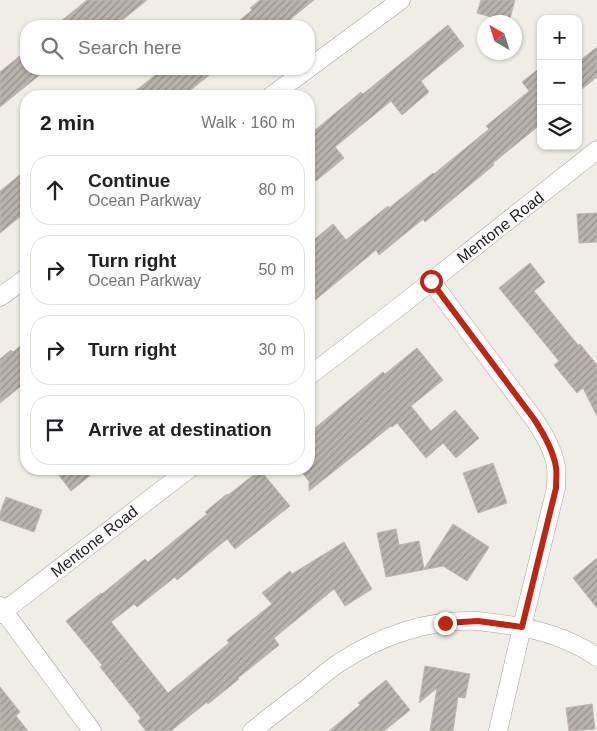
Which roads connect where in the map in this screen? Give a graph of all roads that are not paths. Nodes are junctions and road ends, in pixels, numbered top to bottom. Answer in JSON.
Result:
{"nodes":[{"id":1,"x":401,"y":0,"type":"edge"},
{"id":2,"x":315,"y":64,"type":"edge"},
{"id":3,"x":300,"y":75,"type":"edge"},
{"id":4,"x":279,"y":90,"type":"edge"},
{"id":5,"x":597,"y":150,"type":"edge"},
{"id":6,"x":431,"y":281,"type":"junction"},
{"id":7,"x":20,"y":282,"type":"edge"},
{"id":8,"x":0,"y":297,"type":"edge"},
{"id":9,"x":315,"y":371,"type":"edge"},
{"id":10,"x":181,"y":475,"type":"edge"},
{"id":11,"x":1,"y":610,"type":"edge"},
{"id":12,"x":522,"y":627,"type":"junction"},
{"id":13,"x":597,"y":657,"type":"edge"},
{"id":14,"x":92,"y":731,"type":"edge"},
{"id":15,"x":252,"y":731,"type":"edge"},
{"id":16,"x":498,"y":731,"type":"edge"}],
"edges":[{"from":1,"to":2,"type":"street"},
{"from":3,"to":4,"type":"street"},
{"from":5,"to":6,"type":"street","name":"Mentone Road"},
{"from":6,"to":9,"type":"street","name":"Mentone Road"},
{"from":6,"to":12,"type":"street"},
{"from":7,"to":8,"type":"street"},
{"from":10,"to":11,"type":"street","name":"Mentone Road"},
{"from":11,"to":14,"type":"street"},
{"from":12,"to":13,"type":"street"},
{"from":12,"to":15,"type":"street"},
{"from":12,"to":16,"type":"street"}]}
